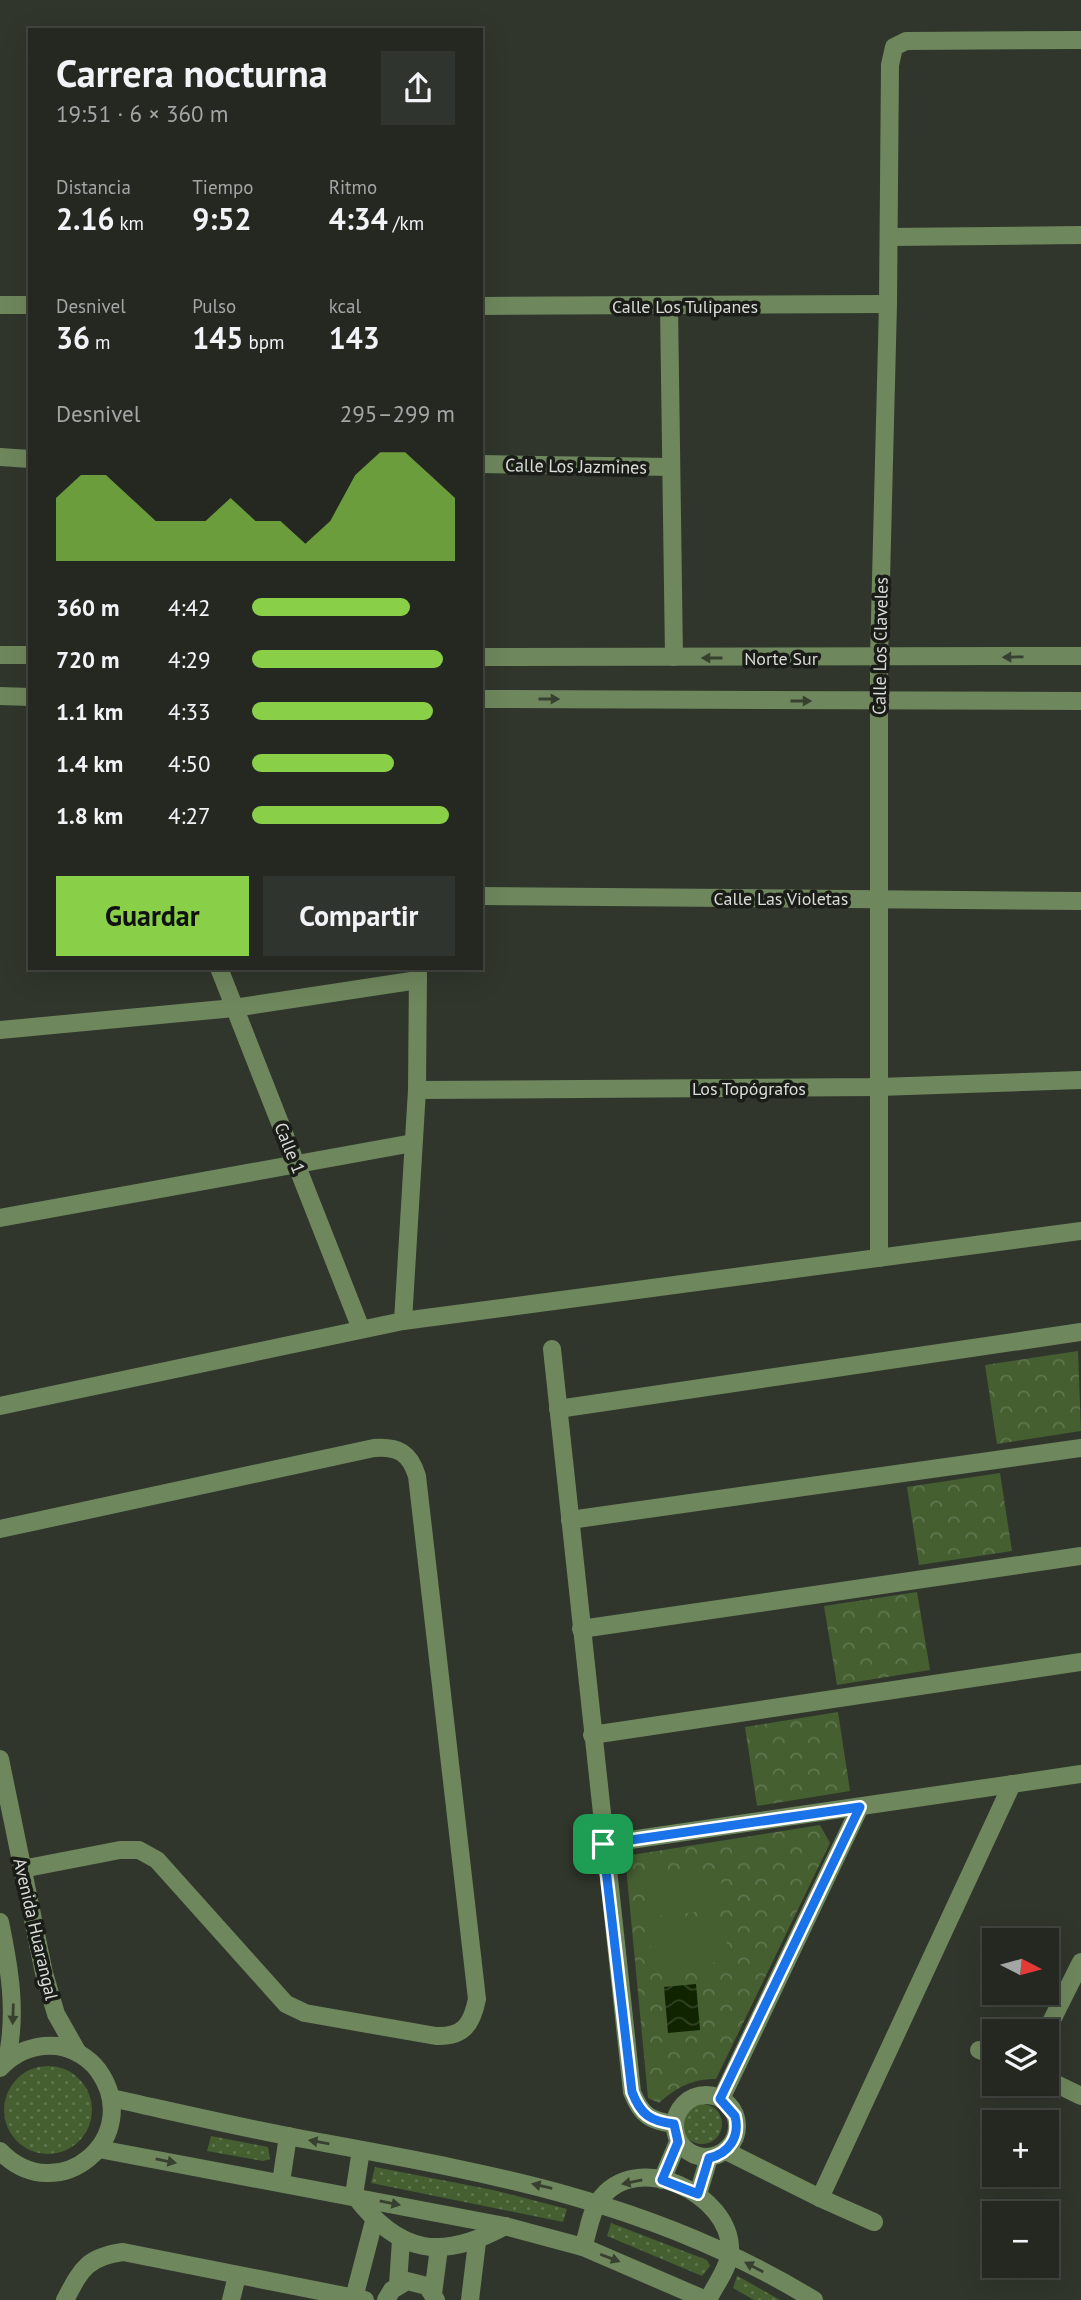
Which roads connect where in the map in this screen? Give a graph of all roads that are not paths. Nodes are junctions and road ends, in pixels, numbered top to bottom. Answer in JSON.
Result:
{"nodes":[{"id":1,"x":1081,"y":40,"type":"edge"},
{"id":2,"x":1081,"y":235,"type":"edge"},
{"id":3,"x":889,"y":237,"type":"junction"},
{"id":4,"x":888,"y":304,"type":"junction"},
{"id":5,"x":0,"y":305,"type":"edge"},
{"id":6,"x":28,"y":305,"type":"edge"},
{"id":7,"x":483,"y":306,"type":"edge"},
{"id":8,"x":669,"y":306,"type":"junction"},
{"id":9,"x":0,"y":457,"type":"edge"},
{"id":10,"x":28,"y":459,"type":"edge"},
{"id":11,"x":483,"y":464,"type":"edge"},
{"id":12,"x":671,"y":467,"type":"junction"},
{"id":13,"x":0,"y":655,"type":"edge"},
{"id":14,"x":28,"y":655,"type":"edge"},
{"id":15,"x":1081,"y":656,"type":"edge"},
{"id":16,"x":483,"y":657,"type":"edge"},
{"id":17,"x":674,"y":657,"type":"junction"},
{"id":18,"x":879,"y":658,"type":"junction"},
{"id":19,"x":0,"y":696,"type":"edge"},
{"id":20,"x":28,"y":696,"type":"edge"},
{"id":21,"x":483,"y":699,"type":"edge"},
{"id":22,"x":879,"y":701,"type":"junction"},
{"id":23,"x":1081,"y":701,"type":"edge"},
{"id":24,"x":483,"y":896,"type":"edge"},
{"id":25,"x":879,"y":899,"type":"junction"},
{"id":26,"x":1081,"y":901,"type":"edge"},
{"id":27,"x":220,"y":970,"type":"edge"},
{"id":28,"x":418,"y":974,"type":"edge"},
{"id":29,"x":234,"y":1008,"type":"junction"},
{"id":30,"x":0,"y":1030,"type":"edge"},
{"id":31,"x":1081,"y":1080,"type":"edge"},
{"id":32,"x":879,"y":1087,"type":"junction"},
{"id":33,"x":416,"y":1090,"type":"junction"},
{"id":34,"x":413,"y":1143,"type":"junction"},
{"id":35,"x":297,"y":1165,"type":"junction"},
{"id":36,"x":0,"y":1218,"type":"edge"},
{"id":37,"x":1081,"y":1231,"type":"edge"},
{"id":38,"x":879,"y":1258,"type":"junction"},
{"id":39,"x":403,"y":1321,"type":"junction"},
{"id":40,"x":361,"y":1329,"type":"junction"},
{"id":41,"x":1081,"y":1332,"type":"edge"},
{"id":42,"x":552,"y":1349,"type":"dead end"},
{"id":43,"x":0,"y":1406,"type":"edge"},
{"id":44,"x":558,"y":1409,"type":"junction"},
{"id":45,"x":1081,"y":1448,"type":"edge"},
{"id":46,"x":570,"y":1520,"type":"junction"},
{"id":47,"x":0,"y":1529,"type":"edge"},
{"id":48,"x":1081,"y":1556,"type":"edge"},
{"id":49,"x":581,"y":1629,"type":"junction"},
{"id":50,"x":1081,"y":1662,"type":"edge"},
{"id":51,"x":592,"y":1735,"type":"junction"},
{"id":52,"x":0,"y":1759,"type":"edge"},
{"id":53,"x":1081,"y":1774,"type":"edge"},
{"id":54,"x":1012,"y":1784,"type":"junction"},
{"id":55,"x":860,"y":1807,"type":"junction"},
{"id":56,"x":603,"y":1844,"type":"junction"},
{"id":57,"x":22,"y":1869,"type":"junction"},
{"id":58,"x":0,"y":1922,"type":"edge"},
{"id":59,"x":1079,"y":1970,"type":"edge"},
{"id":60,"x":1053,"y":2019,"type":"edge"},
{"id":61,"x":78,"y":2053,"type":"junction"},
{"id":62,"x":4,"y":2064,"type":"edge"},
{"id":63,"x":1059,"y":2085,"type":"edge"},
{"id":64,"x":1081,"y":2096,"type":"edge"},
{"id":65,"x":111,"y":2098,"type":"junction"},
{"id":66,"x":720,"y":2099,"type":"junction"},
{"id":67,"x":674,"y":2124,"type":"junction"},
{"id":68,"x":288,"y":2136,"type":"junction"},
{"id":69,"x":678,"y":2142,"type":"junction"},
{"id":70,"x":99,"y":2149,"type":"junction"},
{"id":71,"x":362,"y":2150,"type":"junction"},
{"id":72,"x":0,"y":2151,"type":"edge"},
{"id":73,"x":718,"y":2154,"type":"junction"},
{"id":74,"x":662,"y":2180,"type":"junction"},
{"id":75,"x":281,"y":2182,"type":"junction"},
{"id":76,"x":698,"y":2194,"type":"junction"},
{"id":77,"x":354,"y":2195,"type":"junction"},
{"id":78,"x":820,"y":2199,"type":"junction"},
{"id":79,"x":598,"y":2202,"type":"junction"},
{"id":80,"x":374,"y":2221,"type":"junction"},
{"id":81,"x":874,"y":2221,"type":"dead end"},
{"id":82,"x":505,"y":2226,"type":"junction"},
{"id":83,"x":401,"y":2240,"type":"junction"},
{"id":84,"x":477,"y":2242,"type":"junction"},
{"id":85,"x":439,"y":2248,"type":"junction"},
{"id":86,"x":583,"y":2248,"type":"junction"},
{"id":87,"x":730,"y":2254,"type":"junction"},
{"id":88,"x":237,"y":2276,"type":"junction"},
{"id":89,"x":398,"y":2284,"type":"junction"},
{"id":90,"x":435,"y":2297,"type":"edge"},
{"id":91,"x":360,"y":2299,"type":"edge"},
{"id":92,"x":65,"y":2300,"type":"edge"},
{"id":93,"x":231,"y":2300,"type":"edge"},
{"id":94,"x":386,"y":2300,"type":"edge"},
{"id":95,"x":470,"y":2300,"type":"edge"},
{"id":96,"x":707,"y":2300,"type":"edge"},
{"id":97,"x":814,"y":2300,"type":"edge"}],
"edges":[{"from":1,"to":3,"type":"street","name":"Calle Los Claveles"},
{"from":2,"to":3,"type":"street"},
{"from":3,"to":4,"type":"street","name":"Calle Los Claveles"},
{"from":4,"to":8,"type":"street","name":"Calle Los Tulipanes"},
{"from":4,"to":18,"type":"street","name":"Calle Los Claveles"},
{"from":5,"to":6,"type":"street"},
{"from":7,"to":8,"type":"street","name":"Calle Los Tulipanes"},
{"from":8,"to":12,"type":"street"},
{"from":9,"to":10,"type":"street"},
{"from":11,"to":12,"type":"street","name":"Calle Los Jazmines"},
{"from":12,"to":17,"type":"street"},
{"from":13,"to":14,"type":"street"},
{"from":15,"to":18,"type":"street","name":"Norte Sur","one_way":true},
{"from":16,"to":17,"type":"street","name":"Norte Sur"},
{"from":18,"to":17,"type":"street","name":"Norte Sur","one_way":true},
{"from":18,"to":22,"type":"street","name":"Calle Los Claveles"},
{"from":19,"to":20,"type":"street"},
{"from":21,"to":22,"type":"street","one_way":true},
{"from":22,"to":23,"type":"street"},
{"from":22,"to":25,"type":"street","name":"Calle Los Claveles"},
{"from":24,"to":25,"type":"street","name":"Calle Las Violetas"},
{"from":25,"to":26,"type":"street","name":"Calle Las Violetas"},
{"from":25,"to":32,"type":"street","name":"Calle Los Claveles"},
{"from":27,"to":29,"type":"street","name":"Calle 1"},
{"from":28,"to":29,"type":"street"},
{"from":28,"to":33,"type":"street"},
{"from":29,"to":30,"type":"street"},
{"from":29,"to":35,"type":"street","name":"Calle 1"},
{"from":31,"to":32,"type":"street","name":"Los Topógrafos"},
{"from":32,"to":33,"type":"street","name":"Los Topógrafos"},
{"from":32,"to":38,"type":"street","name":"Calle Los Claveles"},
{"from":33,"to":34,"type":"street"},
{"from":34,"to":35,"type":"street"},
{"from":34,"to":39,"type":"street"},
{"from":35,"to":36,"type":"street"},
{"from":35,"to":40,"type":"street","name":"Calle 1"},
{"from":37,"to":38,"type":"street"},
{"from":38,"to":39,"type":"street"},
{"from":39,"to":40,"type":"street"},
{"from":40,"to":43,"type":"street"},
{"from":41,"to":44,"type":"street"},
{"from":42,"to":44,"type":"street"},
{"from":44,"to":46,"type":"street"},
{"from":45,"to":46,"type":"street"},
{"from":46,"to":49,"type":"street"},
{"from":47,"to":57,"type":"street"},
{"from":48,"to":49,"type":"street"},
{"from":49,"to":51,"type":"street"},
{"from":50,"to":51,"type":"street"},
{"from":51,"to":56,"type":"street"},
{"from":52,"to":57,"type":"street","name":"Avenida Huarangal"},
{"from":53,"to":54,"type":"street"},
{"from":54,"to":55,"type":"street"},
{"from":54,"to":78,"type":"street"},
{"from":55,"to":56,"type":"street"},
{"from":55,"to":66,"type":"street"},
{"from":56,"to":67,"type":"street"},
{"from":57,"to":61,"type":"street","name":"Avenida Huarangal"},
{"from":58,"to":62,"type":"street","name":"Avenida Huarangal","one_way":true},
{"from":59,"to":60,"type":"street"},
{"from":61,"to":62,"type":"street"},
{"from":61,"to":65,"type":"street","name":"Avenida Huarangal"},
{"from":63,"to":64,"type":"street"},
{"from":65,"to":68,"type":"street"},
{"from":65,"to":70,"type":"street"},
{"from":66,"to":67,"type":"street"},
{"from":66,"to":73,"type":"street"},
{"from":67,"to":69,"type":"street"},
{"from":71,"to":68,"type":"street","one_way":true},
{"from":68,"to":75,"type":"street"},
{"from":69,"to":73,"type":"street"},
{"from":69,"to":74,"type":"street"},
{"from":70,"to":72,"type":"street"},
{"from":70,"to":75,"type":"street","one_way":true},
{"from":71,"to":77,"type":"street"},
{"from":79,"to":71,"type":"street","one_way":true},
{"from":73,"to":76,"type":"street"},
{"from":73,"to":78,"type":"street"},
{"from":74,"to":76,"type":"street"},
{"from":74,"to":79,"type":"street","one_way":true},
{"from":75,"to":77,"type":"street"},
{"from":76,"to":87,"type":"street"},
{"from":77,"to":80,"type":"street"},
{"from":77,"to":82,"type":"street","one_way":true},
{"from":78,"to":81,"type":"street"},
{"from":79,"to":86,"type":"street"},
{"from":79,"to":87,"type":"street"},
{"from":80,"to":83,"type":"street"},
{"from":80,"to":91,"type":"street"},
{"from":82,"to":84,"type":"street"},
{"from":82,"to":86,"type":"street"},
{"from":83,"to":85,"type":"street"},
{"from":83,"to":89,"type":"street"},
{"from":84,"to":85,"type":"street"},
{"from":84,"to":95,"type":"street"},
{"from":85,"to":90,"type":"street"},
{"from":86,"to":96,"type":"street","one_way":true},
{"from":87,"to":96,"type":"street"},
{"from":97,"to":87,"type":"street","one_way":true},
{"from":88,"to":91,"type":"street"},
{"from":88,"to":92,"type":"street"},
{"from":88,"to":93,"type":"street"},
{"from":89,"to":90,"type":"street"},
{"from":89,"to":94,"type":"street"}]}
